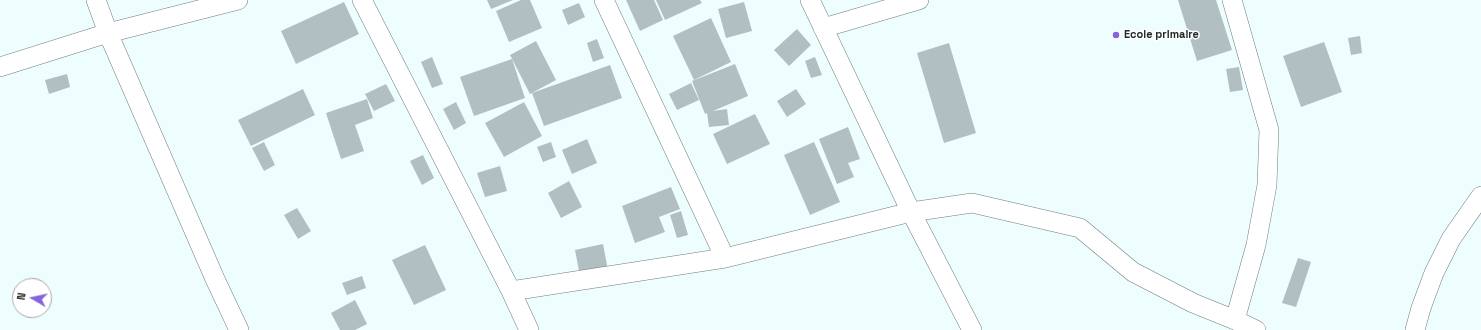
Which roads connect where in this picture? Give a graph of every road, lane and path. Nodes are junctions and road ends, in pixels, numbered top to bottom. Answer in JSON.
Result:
{"nodes":[{"id":1,"x":96,"y":0,"type":"edge"},
{"id":2,"x":238,"y":0,"type":"edge"},
{"id":3,"x":362,"y":0,"type":"edge"},
{"id":4,"x":604,"y":0,"type":"edge"},
{"id":5,"x":810,"y":0,"type":"edge"},
{"id":6,"x":920,"y":0,"type":"edge"},
{"id":7,"x":1232,"y":0,"type":"edge"},
{"id":8,"x":823,"y":28,"type":"junction"},
{"id":9,"x":108,"y":33,"type":"junction"},
{"id":10,"x":0,"y":67,"type":"edge"},
{"id":11,"x":1481,"y":196,"type":"edge"},
{"id":12,"x":911,"y":212,"type":"junction"},
{"id":13,"x":725,"y":258,"type":"junction"},
{"id":14,"x":511,"y":291,"type":"junction"},
{"id":15,"x":1235,"y":320,"type":"junction"},
{"id":16,"x":239,"y":330,"type":"edge"},
{"id":17,"x":529,"y":330,"type":"edge"},
{"id":18,"x":972,"y":330,"type":"edge"},
{"id":19,"x":1256,"y":330,"type":"edge"},
{"id":20,"x":1415,"y":330,"type":"edge"}],
"edges":[{"from":1,"to":9,"type":"street"},
{"from":2,"to":9,"type":"street"},
{"from":3,"to":14,"type":"street"},
{"from":4,"to":13,"type":"street"},
{"from":5,"to":8,"type":"street"},
{"from":6,"to":8,"type":"street"},
{"from":7,"to":15,"type":"street"},
{"from":8,"to":12,"type":"street"},
{"from":9,"to":10,"type":"street"},
{"from":9,"to":16,"type":"street"},
{"from":11,"to":20,"type":"street"},
{"from":12,"to":13,"type":"street"},
{"from":12,"to":15,"type":"street"},
{"from":12,"to":18,"type":"street"},
{"from":13,"to":14,"type":"street"},
{"from":14,"to":17,"type":"street"},
{"from":15,"to":19,"type":"street"}]}
